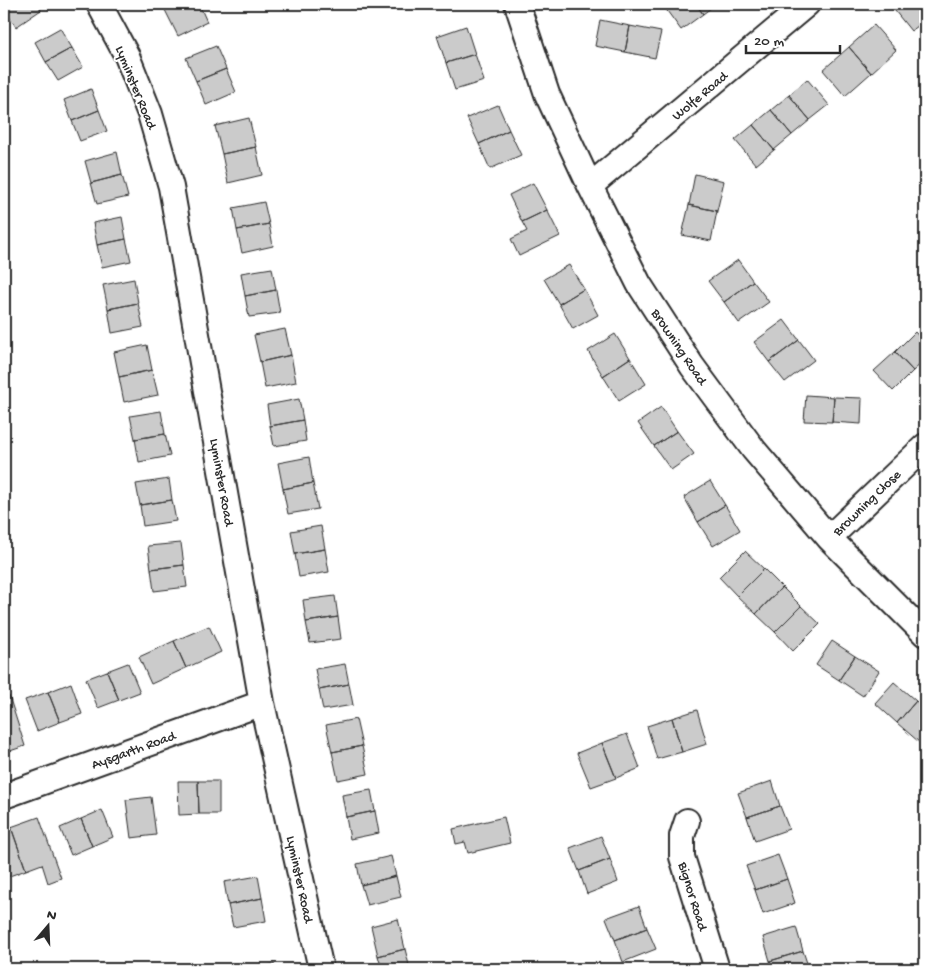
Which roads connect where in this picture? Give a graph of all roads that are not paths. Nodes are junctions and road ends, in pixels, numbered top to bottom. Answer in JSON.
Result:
{"nodes":[{"id":1,"x":99,"y":4,"type":"edge"},
{"id":2,"x":517,"y":4,"type":"edge"},
{"id":3,"x":807,"y":4,"type":"edge"},
{"id":4,"x":590,"y":186,"type":"junction"},
{"id":5,"x":925,"y":446,"type":"edge"},
{"id":6,"x":829,"y":538,"type":"junction"},
{"id":7,"x":925,"y":634,"type":"edge"},
{"id":8,"x":262,"y":703,"type":"junction"},
{"id":9,"x":4,"y":796,"type":"edge"},
{"id":10,"x":687,"y":821,"type":"dead end"},
{"id":11,"x":321,"y":969,"type":"edge"},
{"id":12,"x":717,"y":969,"type":"edge"}],
"edges":[{"from":1,"to":8,"type":"street","name":"Lyminster Road"},
{"from":2,"to":4,"type":"street","name":"Browning Road"},
{"from":3,"to":4,"type":"street","name":"Wolfe Road"},
{"from":4,"to":6,"type":"street","name":"Browning Road"},
{"from":5,"to":6,"type":"street","name":"Browning Close"},
{"from":6,"to":7,"type":"street","name":"Browning Road"},
{"from":8,"to":9,"type":"street","name":"Aysgarth Road"},
{"from":8,"to":11,"type":"street","name":"Lyminster Road"},
{"from":10,"to":12,"type":"street","name":"Bignor Road"}]}
